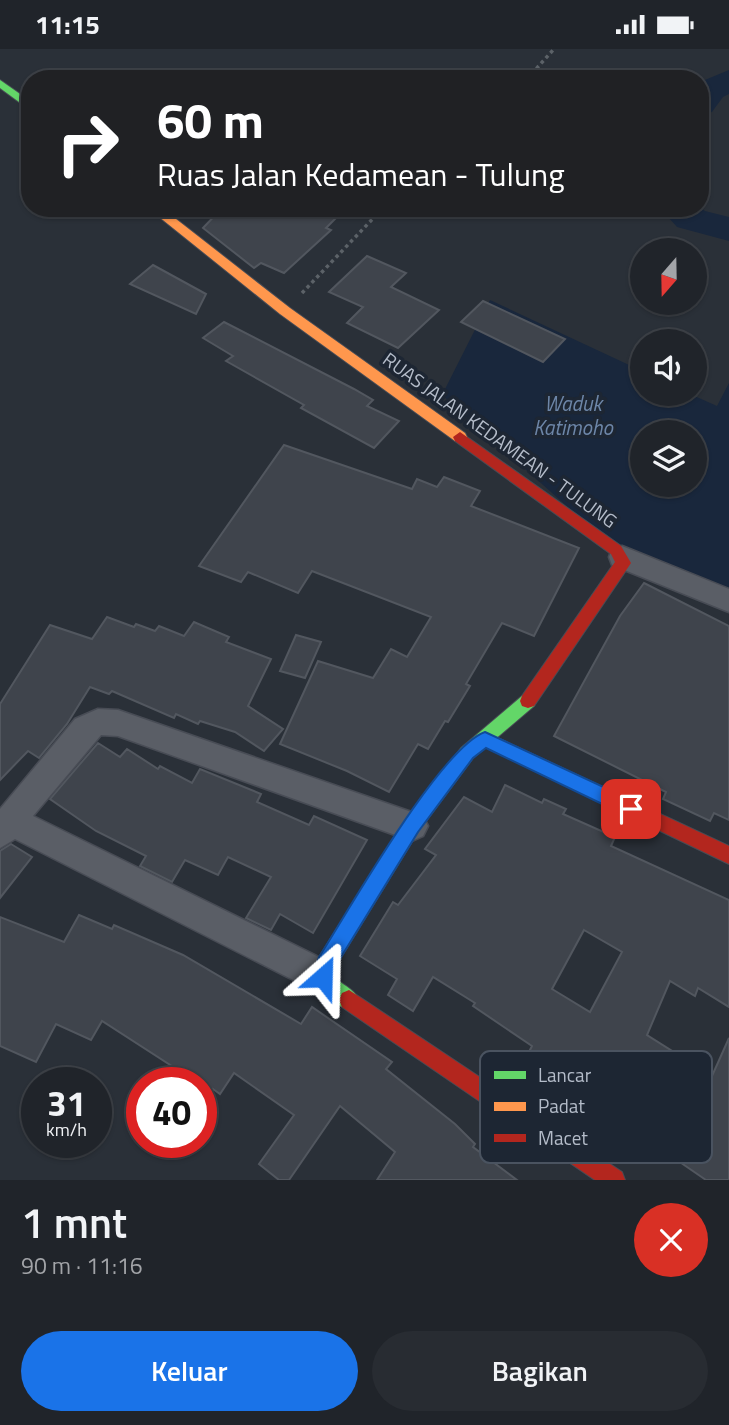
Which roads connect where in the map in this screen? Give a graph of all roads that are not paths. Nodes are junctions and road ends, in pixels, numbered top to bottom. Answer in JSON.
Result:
{"nodes":[{"id":1,"x":0,"y":83,"type":"edge"},
{"id":2,"x":21,"y":100,"type":"edge"},
{"id":3,"x":165,"y":217,"type":"edge"},
{"id":4,"x":622,"y":557,"type":"junction"},
{"id":5,"x":729,"y":601,"type":"edge"},
{"id":6,"x":485,"y":740,"type":"junction"},
{"id":7,"x":412,"y":826,"type":"junction"},
{"id":8,"x":6,"y":827,"type":"edge"},
{"id":9,"x":729,"y":855,"type":"edge"},
{"id":10,"x":323,"y":977,"type":"junction"},
{"id":11,"x":480,"y":1089,"type":"edge"},
{"id":12,"x":589,"y":1163,"type":"edge"},
{"id":13,"x":614,"y":1180,"type":"edge"}],
"edges":[{"from":1,"to":2,"type":"main road"},
{"from":3,"to":4,"type":"main road","name":"RUAS JALAN KEDAMEAN - TULUNG"},
{"from":4,"to":5,"type":"street"},
{"from":4,"to":6,"type":"main road","name":"RUAS JALAN KEDAMEAN - TULUNG"},
{"from":6,"to":7,"type":"main road","name":"RUAS JALAN KEDAMEAN - TULUNG"},
{"from":6,"to":9,"type":"main road"},
{"from":7,"to":8,"type":"street"},
{"from":7,"to":10,"type":"main road","name":"RUAS JALAN KEDAMEAN - TULUNG"},
{"from":8,"to":10,"type":"street"},
{"from":10,"to":11,"type":"main road"},
{"from":12,"to":13,"type":"main road"}]}
